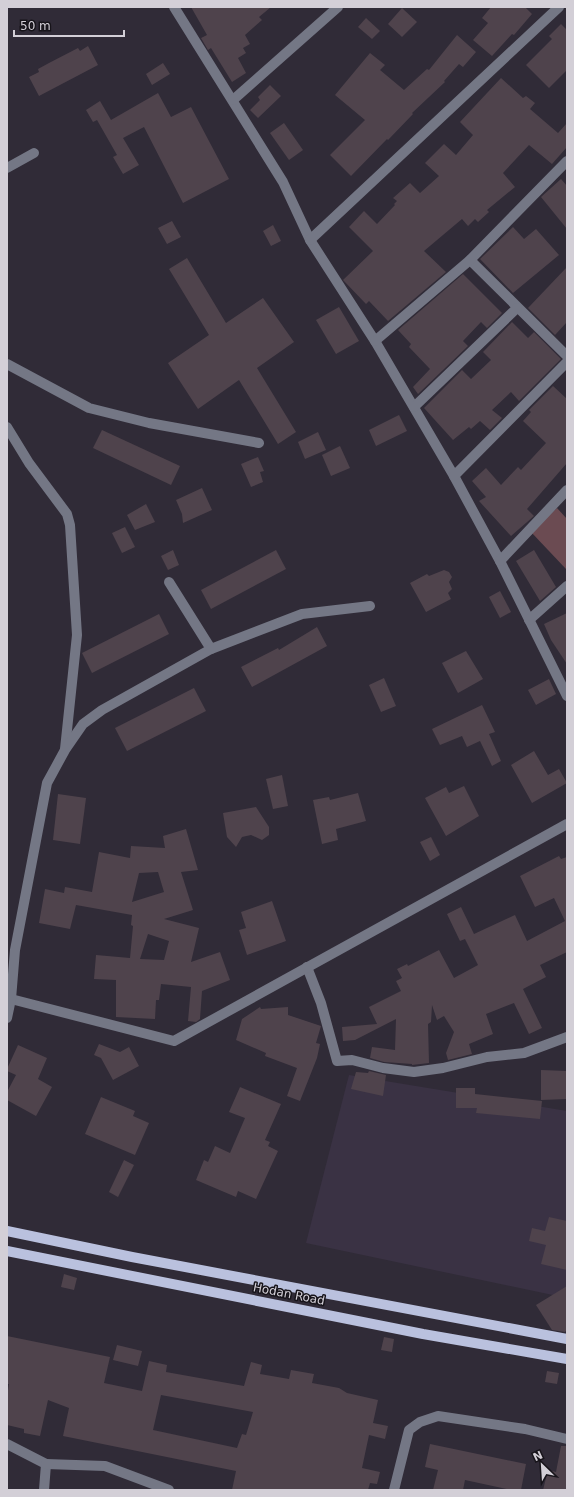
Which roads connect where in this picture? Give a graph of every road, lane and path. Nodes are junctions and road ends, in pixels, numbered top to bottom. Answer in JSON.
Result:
{"nodes":[{"id":1,"x":174,"y":7,"type":"edge"},
{"id":2,"x":338,"y":7,"type":"edge"},
{"id":3,"x":559,"y":7,"type":"edge"},
{"id":4,"x":233,"y":100,"type":"junction"},
{"id":5,"x":34,"y":153,"type":"dead end"},
{"id":6,"x":567,"y":161,"type":"edge"},
{"id":7,"x":7,"y":168,"type":"edge"},
{"id":8,"x":310,"y":240,"type":"junction"},
{"id":9,"x":470,"y":260,"type":"junction"},
{"id":10,"x":517,"y":308,"type":"junction"},
{"id":11,"x":375,"y":341,"type":"junction"},
{"id":12,"x":567,"y":356,"type":"edge"},
{"id":13,"x":567,"y":362,"type":"edge"},
{"id":14,"x":7,"y":364,"type":"edge"},
{"id":15,"x":414,"y":407,"type":"junction"},
{"id":16,"x":7,"y":427,"type":"edge"},
{"id":17,"x":259,"y":443,"type":"dead end"},
{"id":18,"x":454,"y":476,"type":"junction"},
{"id":19,"x":567,"y":490,"type":"edge"},
{"id":20,"x":500,"y":561,"type":"junction"},
{"id":21,"x":169,"y":582,"type":"dead end"},
{"id":22,"x":567,"y":586,"type":"edge"},
{"id":23,"x":370,"y":606,"type":"dead end"},
{"id":24,"x":529,"y":620,"type":"junction"},
{"id":25,"x":211,"y":649,"type":"junction"},
{"id":26,"x":567,"y":696,"type":"edge"},
{"id":27,"x":64,"y":750,"type":"junction"},
{"id":28,"x":567,"y":824,"type":"edge"},
{"id":29,"x":307,"y":967,"type":"junction"},
{"id":30,"x":11,"y":999,"type":"junction"},
{"id":31,"x":7,"y":1018,"type":"edge"},
{"id":32,"x":567,"y":1036,"type":"edge"},
{"id":33,"x":7,"y":1231,"type":"edge"},
{"id":34,"x":7,"y":1251,"type":"edge"},
{"id":35,"x":567,"y":1339,"type":"edge"},
{"id":36,"x":567,"y":1359,"type":"edge"},
{"id":37,"x":567,"y":1439,"type":"edge"},
{"id":38,"x":7,"y":1444,"type":"edge"},
{"id":39,"x":46,"y":1464,"type":"junction"},
{"id":40,"x":44,"y":1490,"type":"edge"},
{"id":41,"x":169,"y":1490,"type":"edge"},
{"id":42,"x":394,"y":1490,"type":"edge"}],
"edges":[{"from":1,"to":4,"type":"street"},
{"from":2,"to":4,"type":"street"},
{"from":3,"to":8,"type":"street"},
{"from":4,"to":8,"type":"street"},
{"from":5,"to":7,"type":"street"},
{"from":6,"to":9,"type":"street"},
{"from":8,"to":11,"type":"street"},
{"from":9,"to":10,"type":"street"},
{"from":9,"to":11,"type":"street"},
{"from":10,"to":12,"type":"street"},
{"from":10,"to":15,"type":"street"},
{"from":11,"to":15,"type":"street"},
{"from":13,"to":18,"type":"street"},
{"from":14,"to":17,"type":"street"},
{"from":15,"to":18,"type":"street"},
{"from":16,"to":27,"type":"street"},
{"from":18,"to":20,"type":"street"},
{"from":19,"to":20,"type":"street"},
{"from":20,"to":24,"type":"street"},
{"from":21,"to":25,"type":"street"},
{"from":22,"to":24,"type":"street"},
{"from":23,"to":25,"type":"street"},
{"from":24,"to":26,"type":"street"},
{"from":25,"to":27,"type":"street"},
{"from":27,"to":30,"type":"street"},
{"from":28,"to":29,"type":"street"},
{"from":29,"to":30,"type":"street"},
{"from":29,"to":32,"type":"street"},
{"from":30,"to":31,"type":"street"},
{"from":33,"to":35,"type":"main road","name":"Hodan Road"},
{"from":34,"to":36,"type":"main road","name":"Hodan Road"},
{"from":37,"to":42,"type":"street"},
{"from":38,"to":39,"type":"street"},
{"from":39,"to":40,"type":"street"},
{"from":39,"to":41,"type":"street"}]}
